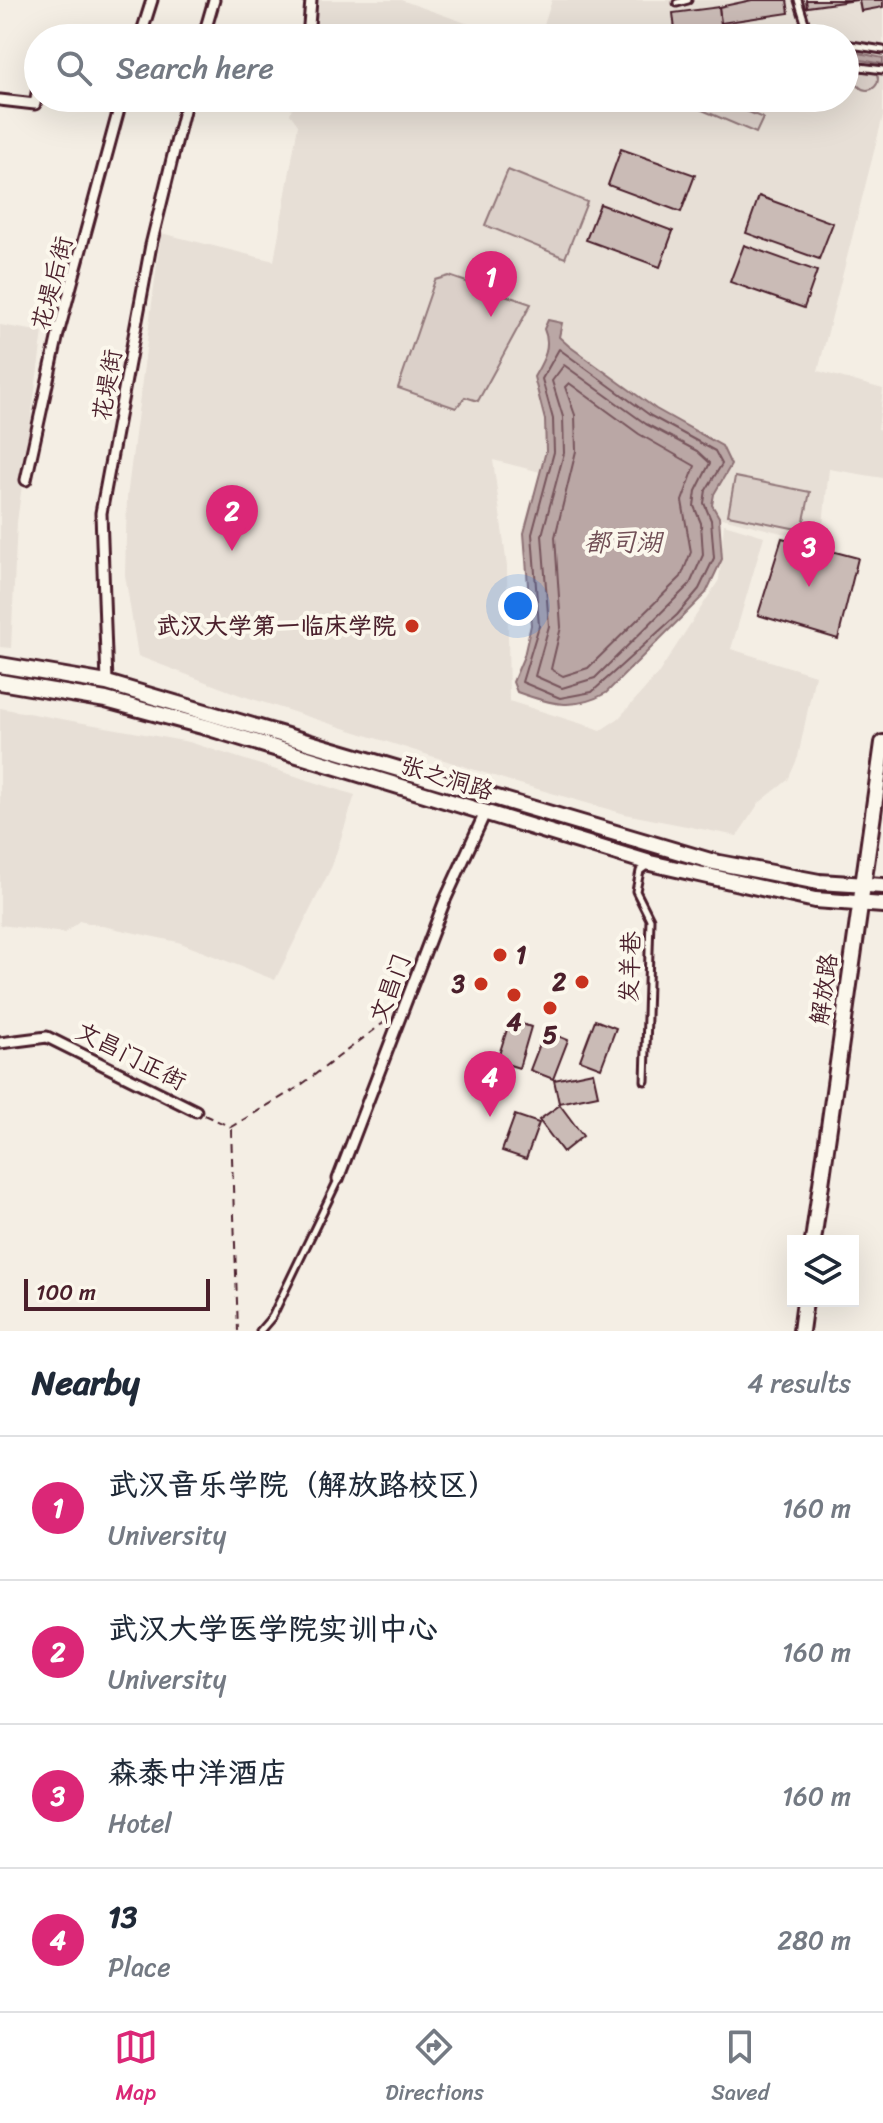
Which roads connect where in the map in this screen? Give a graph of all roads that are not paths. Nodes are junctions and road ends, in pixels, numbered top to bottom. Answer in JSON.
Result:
{"nodes":[{"id":1,"x":152,"y":0,"type":"edge"},
{"id":2,"x":214,"y":0,"type":"edge"},
{"id":3,"x":311,"y":0,"type":"edge"},
{"id":4,"x":688,"y":0,"type":"edge"},
{"id":5,"x":798,"y":0,"type":"edge"},
{"id":6,"x":677,"y":3,"type":"dead end"},
{"id":7,"x":144,"y":24,"type":"edge"},
{"id":8,"x":207,"y":24,"type":"edge"},
{"id":9,"x":309,"y":24,"type":"edge"},
{"id":10,"x":806,"y":24,"type":"edge"},
{"id":11,"x":859,"y":46,"type":"edge"},
{"id":12,"x":883,"y":50,"type":"edge"},
{"id":13,"x":859,"y":67,"type":"edge"},
{"id":14,"x":883,"y":70,"type":"edge"},
{"id":15,"x":0,"y":100,"type":"edge"},
{"id":16,"x":24,"y":103,"type":"edge"},
{"id":17,"x":118,"y":112,"type":"edge"},
{"id":18,"x":184,"y":112,"type":"edge"},
{"id":19,"x":26,"y":480,"type":"dead end"},
{"id":20,"x":0,"y":665,"type":"edge"},
{"id":21,"x":0,"y":682,"type":"edge"},
{"id":22,"x":107,"y":683,"type":"junction"},
{"id":23,"x":883,"y":743,"type":"edge"},
{"id":24,"x":485,"y":813,"type":"junction"},
{"id":25,"x":650,"y":863,"type":"junction"},
{"id":26,"x":861,"y":885,"type":"junction"},
{"id":27,"x":883,"y":886,"type":"edge"},
{"id":28,"x":858,"y":903,"type":"junction"},
{"id":29,"x":883,"y":905,"type":"edge"},
{"id":30,"x":0,"y":1043,"type":"edge"},
{"id":31,"x":645,"y":1081,"type":"dead end"},
{"id":32,"x":196,"y":1111,"type":"road end"},
{"id":33,"x":338,"y":1179,"type":"joint"},
{"id":34,"x":814,"y":1235,"type":"edge"},
{"id":35,"x":804,"y":1307,"type":"edge"},
{"id":36,"x":260,"y":1331,"type":"edge"},
{"id":37,"x":801,"y":1331,"type":"edge"}],
"edges":[{"from":1,"to":7,"type":"street"},
{"from":2,"to":8,"type":"street"},
{"from":3,"to":9,"type":"street"},
{"from":4,"to":6,"type":"lane"},
{"from":5,"to":10,"type":"lane"},
{"from":11,"to":12,"type":"lane"},
{"from":13,"to":14,"type":"lane"},
{"from":15,"to":16,"type":"street"},
{"from":17,"to":19,"type":"street","name":"花堤后街"},
{"from":18,"to":22,"type":"street","name":"花堤街"},
{"from":20,"to":22,"type":"main road","name":"张之洞路"},
{"from":21,"to":24,"type":"main road","name":"张之洞路"},
{"from":22,"to":26,"type":"main road","name":"张之洞路"},
{"from":23,"to":26,"type":"main road","name":"解放路"},
{"from":24,"to":25,"type":"main road","name":"张之洞路"},
{"from":24,"to":33,"type":"street","name":"文昌门"},
{"from":25,"to":28,"type":"main road","name":"张之洞路"},
{"from":25,"to":31,"type":"lane","name":"发羊巷"},
{"from":26,"to":27,"type":"main road","name":"张之洞路"},
{"from":26,"to":28,"type":"main road","name":"解放路"},
{"from":28,"to":29,"type":"main road","name":"张之洞路"},
{"from":28,"to":34,"type":"main road","name":"解放路"},
{"from":30,"to":32,"type":"street","name":"文昌门正街"},
{"from":33,"to":36,"type":"lane"},
{"from":35,"to":37,"type":"main road"}]}
